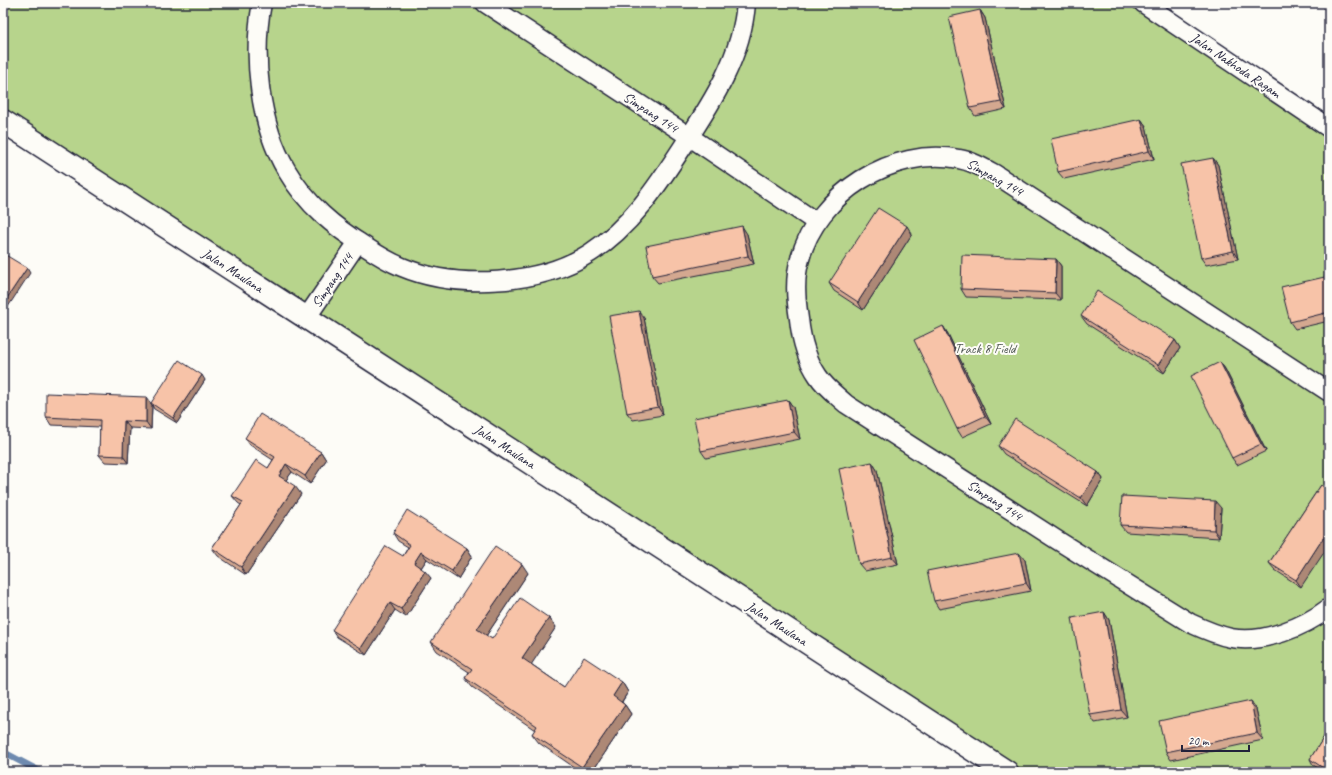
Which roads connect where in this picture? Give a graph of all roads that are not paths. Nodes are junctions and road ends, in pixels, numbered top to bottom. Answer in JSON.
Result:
{"nodes":[{"id":1,"x":262,"y":3,"type":"edge"},
{"id":2,"x":485,"y":3,"type":"edge"},
{"id":3,"x":746,"y":3,"type":"edge"},
{"id":4,"x":1143,"y":3,"type":"edge"},
{"id":5,"x":3,"y":121,"type":"edge"},
{"id":6,"x":1329,"y":128,"type":"edge"},
{"id":7,"x":690,"y":137,"type":"junction"},
{"id":8,"x":816,"y":222,"type":"junction"},
{"id":9,"x":358,"y":242,"type":"junction"},
{"id":10,"x":307,"y":317,"type":"junction"},
{"id":11,"x":1329,"y":392,"type":"edge"},
{"id":12,"x":1329,"y":608,"type":"edge"},
{"id":13,"x":1007,"y":772,"type":"edge"}],
"edges":[{"from":1,"to":9,"type":"street"},
{"from":2,"to":7,"type":"street","name":"Simpang 144"},
{"from":3,"to":7,"type":"street"},
{"from":4,"to":6,"type":"street","name":"Jalan Nakhoda Ragam"},
{"from":5,"to":10,"type":"main road","name":"Jalan Maulana"},
{"from":7,"to":8,"type":"street","name":"Simpang 144"},
{"from":7,"to":9,"type":"street"},
{"from":8,"to":11,"type":"street","name":"Simpang 144"},
{"from":8,"to":12,"type":"street","name":"Simpang 144"},
{"from":9,"to":10,"type":"street","name":"Simpang 144"},
{"from":10,"to":13,"type":"main road","name":"Jalan Maulana"}]}
